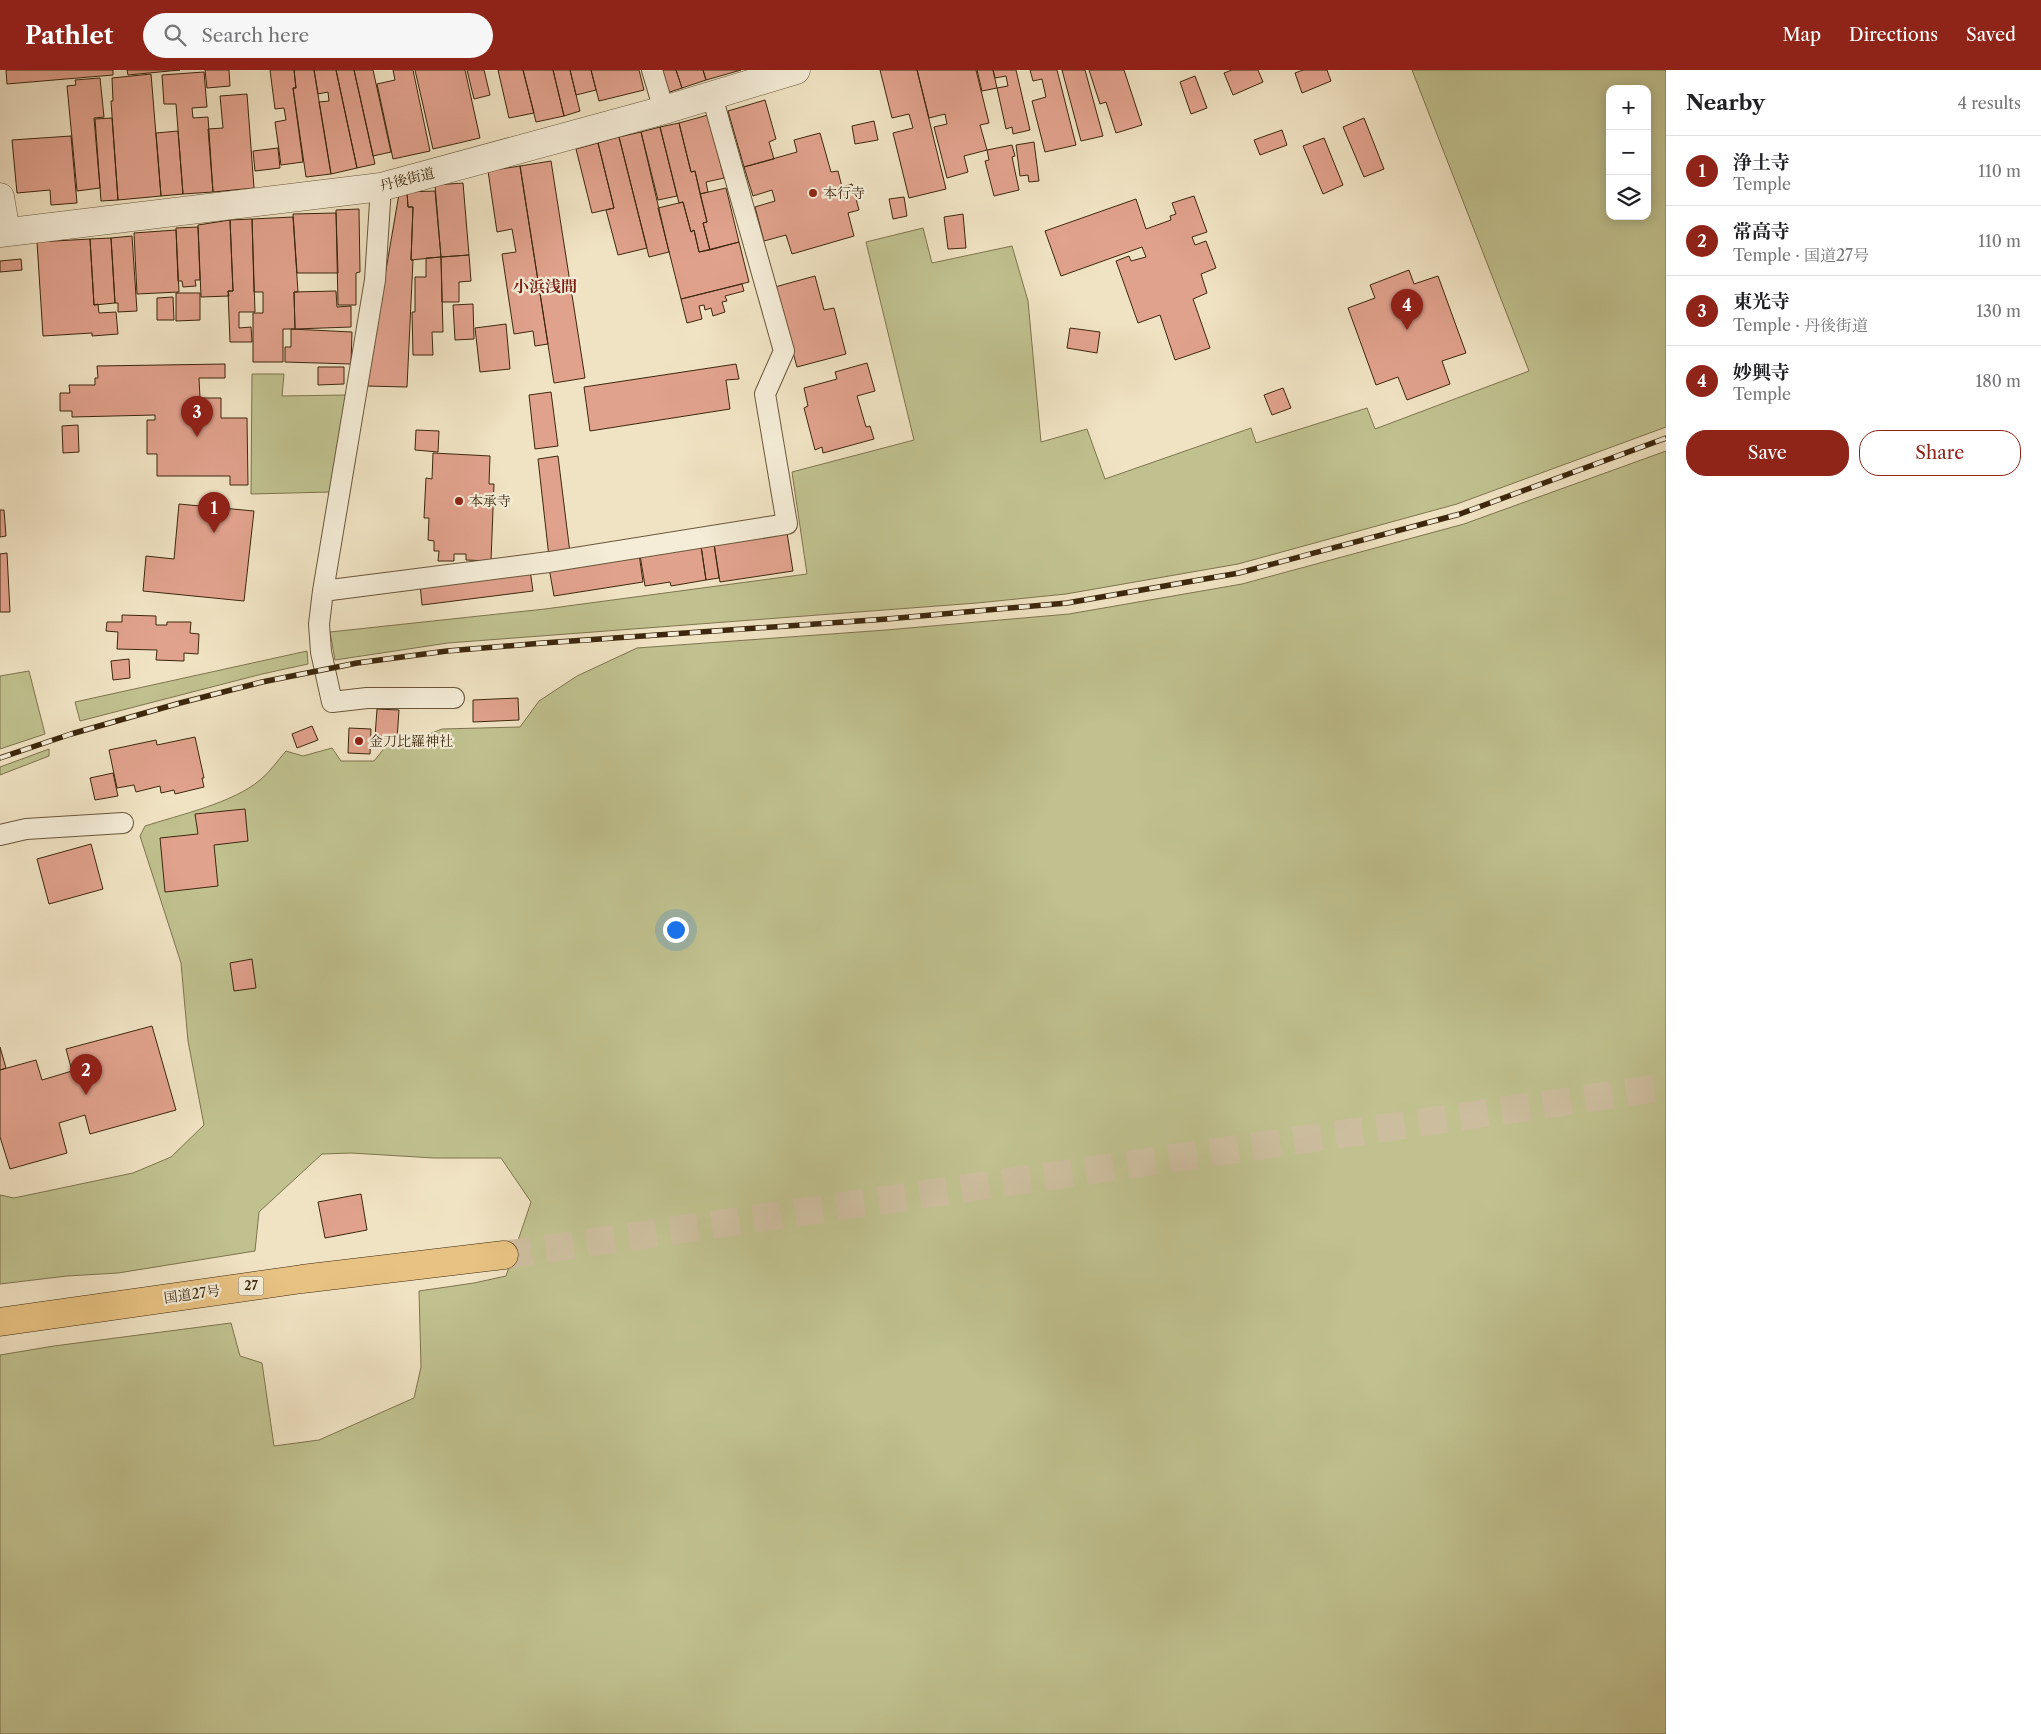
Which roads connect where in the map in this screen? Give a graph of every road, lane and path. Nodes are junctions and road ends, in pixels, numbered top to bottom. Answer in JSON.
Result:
{"nodes":[{"id":1,"x":652,"y":70,"type":"edge"},
{"id":2,"x":796,"y":70,"type":"edge"},
{"id":3,"x":712,"y":96,"type":"junction"},
{"id":4,"x":664,"y":110,"type":"junction"},
{"id":5,"x":382,"y":187,"type":"junction"},
{"id":6,"x":0,"y":197,"type":"edge"},
{"id":7,"x":3,"y":232,"type":"edge"},
{"id":8,"x":323,"y":591,"type":"junction"},
{"id":9,"x":454,"y":698,"type":"dead end"},
{"id":10,"x":123,"y":823,"type":"dead end"},
{"id":11,"x":0,"y":835,"type":"edge"},
{"id":12,"x":504,"y":1255,"type":"tunnel mouth"},
{"id":13,"x":0,"y":1322,"type":"edge"}],
"edges":[{"from":1,"to":4,"type":"lane"},
{"from":2,"to":3,"type":"street","name":"丹後街道"},
{"from":3,"to":4,"type":"street","name":"丹後街道"},
{"from":3,"to":8,"type":"lane"},
{"from":4,"to":5,"type":"street","name":"丹後街道"},
{"from":5,"to":7,"type":"street","name":"丹後街道"},
{"from":5,"to":8,"type":"lane"},
{"from":6,"to":7,"type":"street"},
{"from":8,"to":9,"type":"lane"},
{"from":10,"to":11,"type":"lane"},
{"from":12,"to":13,"type":"highway","name":"国道27号","number":"27"}]}
